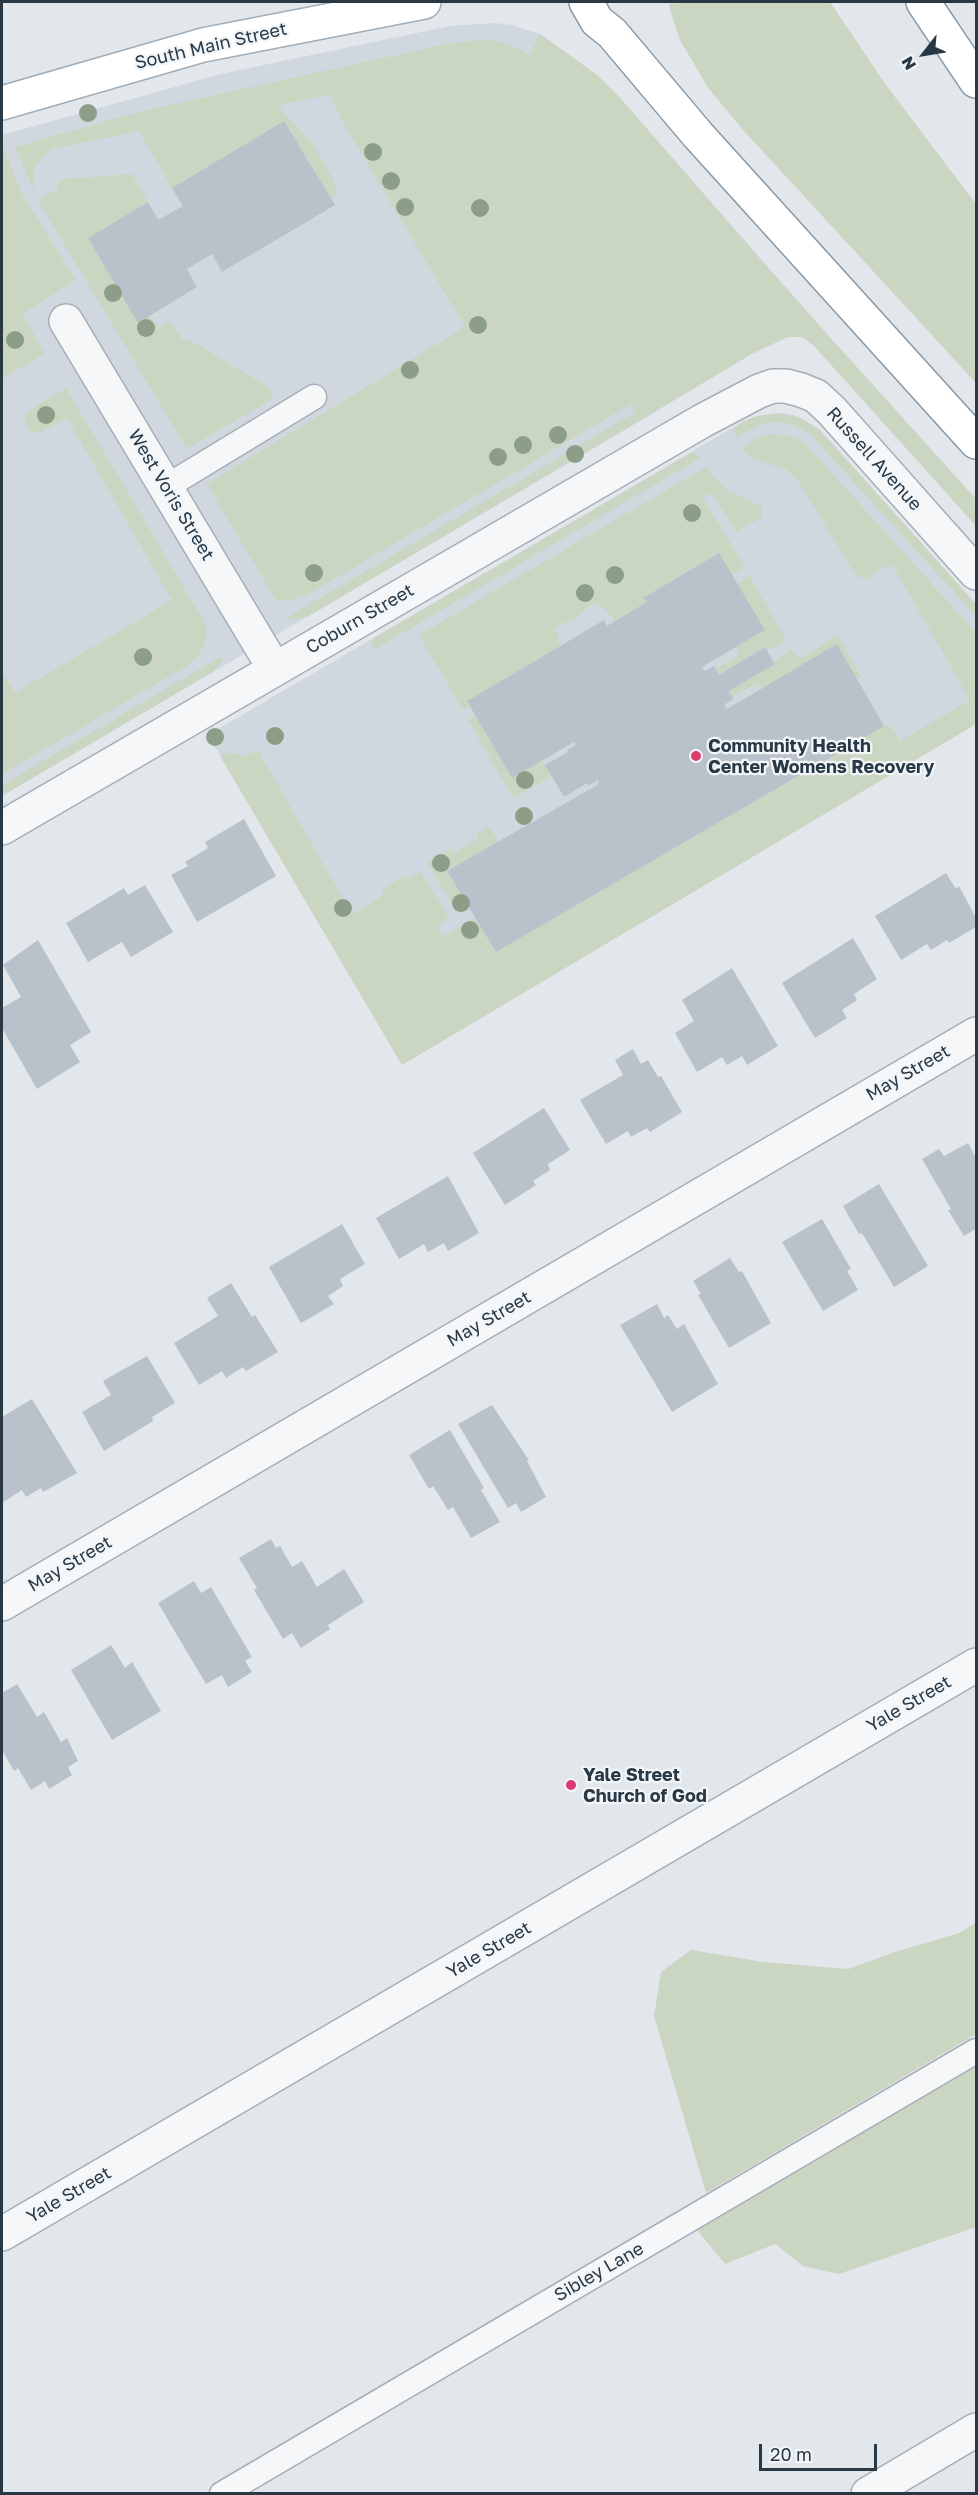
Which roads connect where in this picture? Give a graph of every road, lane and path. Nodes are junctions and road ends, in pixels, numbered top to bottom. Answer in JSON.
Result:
{"nodes":[{"id":1,"x":424,"y":2,"type":"edge"},
{"id":2,"x":586,"y":2,"type":"edge"},
{"id":3,"x":923,"y":2,"type":"edge"},
{"id":4,"x":976,"y":81,"type":"edge"},
{"id":5,"x":2,"y":103,"type":"edge"},
{"id":6,"x":66,"y":321,"type":"dead end"},
{"id":7,"x":314,"y":397,"type":"dead end"},
{"id":8,"x":719,"y":412,"type":"joint"},
{"id":9,"x":976,"y":442,"type":"edge"},
{"id":10,"x":166,"y":487,"type":"junction"},
{"id":11,"x":976,"y":573,"type":"edge"},
{"id":12,"x":274,"y":668,"type":"junction"},
{"id":13,"x":2,"y":828,"type":"edge"},
{"id":14,"x":976,"y":1034,"type":"edge"},
{"id":15,"x":2,"y":1604,"type":"edge"},
{"id":16,"x":976,"y":1665,"type":"edge"},
{"id":17,"x":976,"y":2050,"type":"edge"},
{"id":18,"x":2,"y":2234,"type":"edge"},
{"id":19,"x":976,"y":2430,"type":"edge"},
{"id":20,"x":222,"y":2493,"type":"edge"},
{"id":21,"x":868,"y":2493,"type":"edge"}],
"edges":[{"from":1,"to":5,"type":"main road","name":"South Main Street"},
{"from":2,"to":9,"type":"main road"},
{"from":3,"to":4,"type":"main road"},
{"from":6,"to":10,"type":"street","name":"West Voris Street"},
{"from":7,"to":10,"type":"lane"},
{"from":8,"to":11,"type":"street","name":"Russell Avenue"},
{"from":8,"to":12,"type":"street","name":"Coburn Street"},
{"from":10,"to":12,"type":"street","name":"West Voris Street"},
{"from":12,"to":13,"type":"street","name":"Coburn Street"},
{"from":14,"to":15,"type":"street","name":"May Street"},
{"from":16,"to":18,"type":"street","name":"Yale Street"},
{"from":17,"to":20,"type":"lane","name":"Sibley Lane"},
{"from":19,"to":21,"type":"street"}]}
